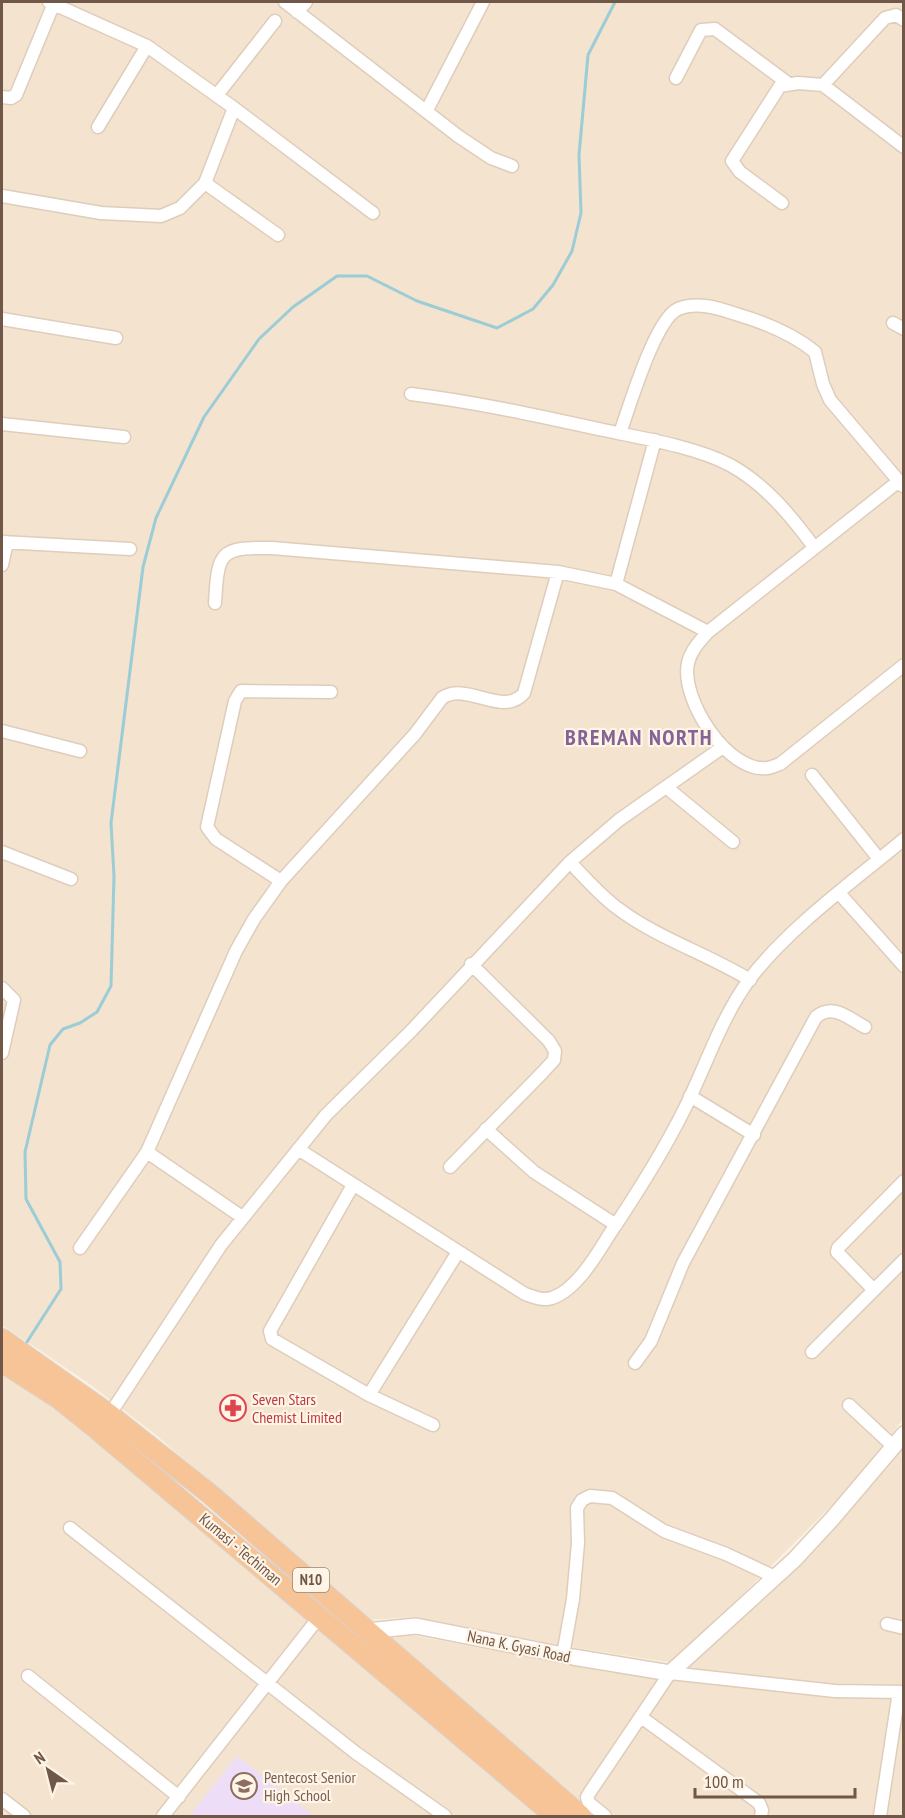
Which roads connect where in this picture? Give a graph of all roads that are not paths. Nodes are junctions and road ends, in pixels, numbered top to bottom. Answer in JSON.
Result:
{"nodes":[{"id":1,"x":51,"y":2,"type":"edge"},
{"id":2,"x":285,"y":2,"type":"edge"},
{"id":3,"x":306,"y":2,"type":"edge"},
{"id":4,"x":483,"y":2,"type":"edge"},
{"id":5,"x":297,"y":12,"type":"junction"},
{"id":6,"x":903,"y":20,"type":"edge"},
{"id":7,"x":275,"y":21,"type":"dead end"},
{"id":8,"x":147,"y":46,"type":"junction"},
{"id":9,"x":676,"y":78,"type":"dead end"},
{"id":10,"x":789,"y":84,"type":"junction"},
{"id":11,"x":823,"y":85,"type":"junction"},
{"id":12,"x":217,"y":95,"type":"junction"},
{"id":13,"x":2,"y":97,"type":"edge"},
{"id":14,"x":234,"y":108,"type":"junction"},
{"id":15,"x":427,"y":110,"type":"junction"},
{"id":16,"x":98,"y":127,"type":"dead end"},
{"id":17,"x":903,"y":147,"type":"edge"},
{"id":18,"x":512,"y":166,"type":"dead end"},
{"id":19,"x":205,"y":183,"type":"junction"},
{"id":20,"x":2,"y":196,"type":"edge"},
{"id":21,"x":782,"y":203,"type":"dead end"},
{"id":22,"x":373,"y":213,"type":"dead end"},
{"id":23,"x":278,"y":235,"type":"dead end"},
{"id":24,"x":2,"y":319,"type":"edge"},
{"id":25,"x":116,"y":338,"type":"dead end"},
{"id":26,"x":411,"y":394,"type":"dead end"},
{"id":27,"x":2,"y":424,"type":"edge"},
{"id":28,"x":620,"y":433,"type":"junction"},
{"id":29,"x":124,"y":437,"type":"dead end"},
{"id":30,"x":655,"y":441,"type":"junction"},
{"id":31,"x":901,"y":484,"type":"edge"},
{"id":32,"x":4,"y":542,"type":"edge"},
{"id":33,"x":814,"y":547,"type":"junction"},
{"id":34,"x":130,"y":549,"type":"dead end"},
{"id":35,"x":2,"y":565,"type":"edge"},
{"id":36,"x":558,"y":572,"type":"junction"},
{"id":37,"x":616,"y":584,"type":"junction"},
{"id":38,"x":215,"y":603,"type":"dead end"},
{"id":39,"x":708,"y":632,"type":"junction"},
{"id":40,"x":903,"y":665,"type":"edge"},
{"id":41,"x":331,"y":692,"type":"dead end"},
{"id":42,"x":2,"y":730,"type":"edge"},
{"id":43,"x":723,"y":747,"type":"junction"},
{"id":44,"x":80,"y":751,"type":"dead end"},
{"id":45,"x":812,"y":775,"type":"dead end"},
{"id":46,"x":666,"y":787,"type":"junction"},
{"id":47,"x":903,"y":839,"type":"edge"},
{"id":48,"x":733,"y":842,"type":"dead end"},
{"id":49,"x":2,"y":852,"type":"edge"},
{"id":50,"x":879,"y":859,"type":"junction"},
{"id":51,"x":570,"y":862,"type":"junction"},
{"id":52,"x":71,"y":879,"type":"dead end"},
{"id":53,"x":281,"y":881,"type":"junction"},
{"id":54,"x":839,"y":893,"type":"junction"},
{"id":55,"x":471,"y":964,"type":"junction"},
{"id":56,"x":903,"y":966,"type":"edge"},
{"id":57,"x":750,"y":980,"type":"junction"},
{"id":58,"x":2,"y":988,"type":"edge"},
{"id":59,"x":865,"y":1028,"type":"dead end"},
{"id":60,"x":2,"y":1053,"type":"edge"},
{"id":61,"x":690,"y":1096,"type":"junction"},
{"id":62,"x":486,"y":1129,"type":"junction"},
{"id":63,"x":754,"y":1135,"type":"junction"},
{"id":64,"x":298,"y":1149,"type":"junction"},
{"id":65,"x":147,"y":1152,"type":"junction"},
{"id":66,"x":450,"y":1167,"type":"dead end"},
{"id":67,"x":903,"y":1181,"type":"edge"},
{"id":68,"x":353,"y":1185,"type":"junction"},
{"id":69,"x":242,"y":1217,"type":"junction"},
{"id":70,"x":616,"y":1225,"type":"junction"},
{"id":71,"x":80,"y":1248,"type":"dead end"},
{"id":72,"x":458,"y":1252,"type":"junction"},
{"id":73,"x":903,"y":1260,"type":"edge"},
{"id":74,"x":872,"y":1288,"type":"junction"},
{"id":75,"x":6,"y":1341,"type":"edge"},
{"id":76,"x":812,"y":1352,"type":"dead end"},
{"id":77,"x":2,"y":1362,"type":"edge"},
{"id":78,"x":635,"y":1364,"type":"dead end"},
{"id":79,"x":25,"y":1365,"type":"junction"},
{"id":80,"x":369,"y":1395,"type":"junction"},
{"id":81,"x":849,"y":1405,"type":"dead end"},
{"id":82,"x":104,"y":1423,"type":"junction"},
{"id":83,"x":433,"y":1425,"type":"dead end"},
{"id":84,"x":898,"y":1440,"type":"edge"},
{"id":85,"x":70,"y":1528,"type":"dead end"},
{"id":86,"x":775,"y":1577,"type":"junction"},
{"id":87,"x":320,"y":1617,"type":"junction"},
{"id":88,"x":886,"y":1624,"type":"dead end"},
{"id":89,"x":903,"y":1628,"type":"edge"},
{"id":90,"x":367,"y":1631,"type":"junction"},
{"id":91,"x":563,"y":1655,"type":"junction"},
{"id":92,"x":670,"y":1673,"type":"junction"},
{"id":93,"x":28,"y":1676,"type":"dead end"},
{"id":94,"x":270,"y":1683,"type":"junction"},
{"id":95,"x":901,"y":1692,"type":"edge"},
{"id":96,"x":641,"y":1716,"type":"junction"},
{"id":97,"x":179,"y":1797,"type":"junction"},
{"id":98,"x":2,"y":1799,"type":"edge"},
{"id":99,"x":24,"y":1816,"type":"edge"},
{"id":100,"x":164,"y":1816,"type":"edge"},
{"id":101,"x":445,"y":1816,"type":"edge"},
{"id":102,"x":555,"y":1816,"type":"edge"},
{"id":103,"x":581,"y":1816,"type":"edge"},
{"id":104,"x":605,"y":1816,"type":"edge"},
{"id":105,"x":761,"y":1816,"type":"edge"},
{"id":106,"x":880,"y":1816,"type":"edge"}],
"edges":[{"from":1,"to":8,"type":"street"},
{"from":1,"to":13,"type":"street"},
{"from":2,"to":5,"type":"street"},
{"from":3,"to":5,"type":"street"},
{"from":4,"to":15,"type":"street"},
{"from":5,"to":15,"type":"street"},
{"from":6,"to":11,"type":"street"},
{"from":7,"to":12,"type":"street"},
{"from":8,"to":12,"type":"street"},
{"from":8,"to":16,"type":"street"},
{"from":9,"to":10,"type":"street"},
{"from":10,"to":11,"type":"street"},
{"from":10,"to":21,"type":"street"},
{"from":11,"to":17,"type":"street"},
{"from":12,"to":14,"type":"street"},
{"from":14,"to":19,"type":"street"},
{"from":14,"to":22,"type":"street"},
{"from":15,"to":18,"type":"street"},
{"from":19,"to":20,"type":"street"},
{"from":19,"to":23,"type":"street"},
{"from":24,"to":25,"type":"street"},
{"from":26,"to":28,"type":"street"},
{"from":27,"to":29,"type":"street"},
{"from":28,"to":30,"type":"street"},
{"from":28,"to":31,"type":"street"},
{"from":30,"to":33,"type":"street"},
{"from":30,"to":37,"type":"street"},
{"from":31,"to":33,"type":"street"},
{"from":32,"to":34,"type":"street"},
{"from":32,"to":35,"type":"street"},
{"from":33,"to":39,"type":"street"},
{"from":36,"to":37,"type":"street"},
{"from":36,"to":38,"type":"street"},
{"from":36,"to":53,"type":"street"},
{"from":37,"to":39,"type":"street"},
{"from":39,"to":43,"type":"street"},
{"from":40,"to":43,"type":"street"},
{"from":41,"to":53,"type":"street"},
{"from":42,"to":44,"type":"street"},
{"from":43,"to":46,"type":"street"},
{"from":45,"to":50,"type":"street"},
{"from":46,"to":48,"type":"street"},
{"from":46,"to":51,"type":"street"},
{"from":47,"to":50,"type":"street"},
{"from":49,"to":52,"type":"street"},
{"from":50,"to":54,"type":"street"},
{"from":51,"to":55,"type":"street"},
{"from":51,"to":57,"type":"street"},
{"from":53,"to":65,"type":"street"},
{"from":54,"to":56,"type":"street"},
{"from":54,"to":57,"type":"street"},
{"from":55,"to":62,"type":"street"},
{"from":55,"to":64,"type":"street"},
{"from":57,"to":61,"type":"street"},
{"from":58,"to":60,"type":"street"},
{"from":59,"to":63,"type":"street"},
{"from":61,"to":63,"type":"street"},
{"from":61,"to":70,"type":"street"},
{"from":62,"to":66,"type":"street"},
{"from":62,"to":70,"type":"street"},
{"from":63,"to":78,"type":"street"},
{"from":64,"to":68,"type":"street"},
{"from":64,"to":69,"type":"street"},
{"from":65,"to":69,"type":"street"},
{"from":65,"to":71,"type":"street"},
{"from":67,"to":74,"type":"street"},
{"from":68,"to":72,"type":"street"},
{"from":68,"to":80,"type":"street"},
{"from":69,"to":82,"type":"street"},
{"from":70,"to":72,"type":"street"},
{"from":72,"to":80,"type":"street"},
{"from":73,"to":74,"type":"street"},
{"from":74,"to":76,"type":"street"},
{"from":75,"to":79,"type":"highway","number":"N10"},
{"from":77,"to":79,"type":"highway","number":"N10"},
{"from":79,"to":82,"type":"highway","number":"N10"},
{"from":80,"to":83,"type":"street"},
{"from":81,"to":84,"type":"street"},
{"from":82,"to":87,"type":"highway","name":"Kumasi - Techiman","number":"N10"},
{"from":82,"to":90,"type":"highway","number":"N10"},
{"from":84,"to":86,"type":"street"},
{"from":85,"to":94,"type":"street"},
{"from":86,"to":91,"type":"street"},
{"from":86,"to":92,"type":"street"},
{"from":87,"to":94,"type":"street"},
{"from":87,"to":102,"type":"highway","name":"Kumasi - Techiman","number":"N10"},
{"from":88,"to":89,"type":"street"},
{"from":90,"to":91,"type":"street","name":"Nana K. Gyasi Road"},
{"from":90,"to":103,"type":"highway","number":"N10"},
{"from":91,"to":92,"type":"street","name":"Nana K. Gyasi Road"},
{"from":92,"to":95,"type":"street"},
{"from":92,"to":96,"type":"street"},
{"from":93,"to":97,"type":"street"},
{"from":94,"to":97,"type":"street"},
{"from":94,"to":101,"type":"street"},
{"from":95,"to":106,"type":"street"},
{"from":96,"to":104,"type":"street"},
{"from":96,"to":105,"type":"street"},
{"from":97,"to":100,"type":"street"},
{"from":98,"to":99,"type":"street"}]}
